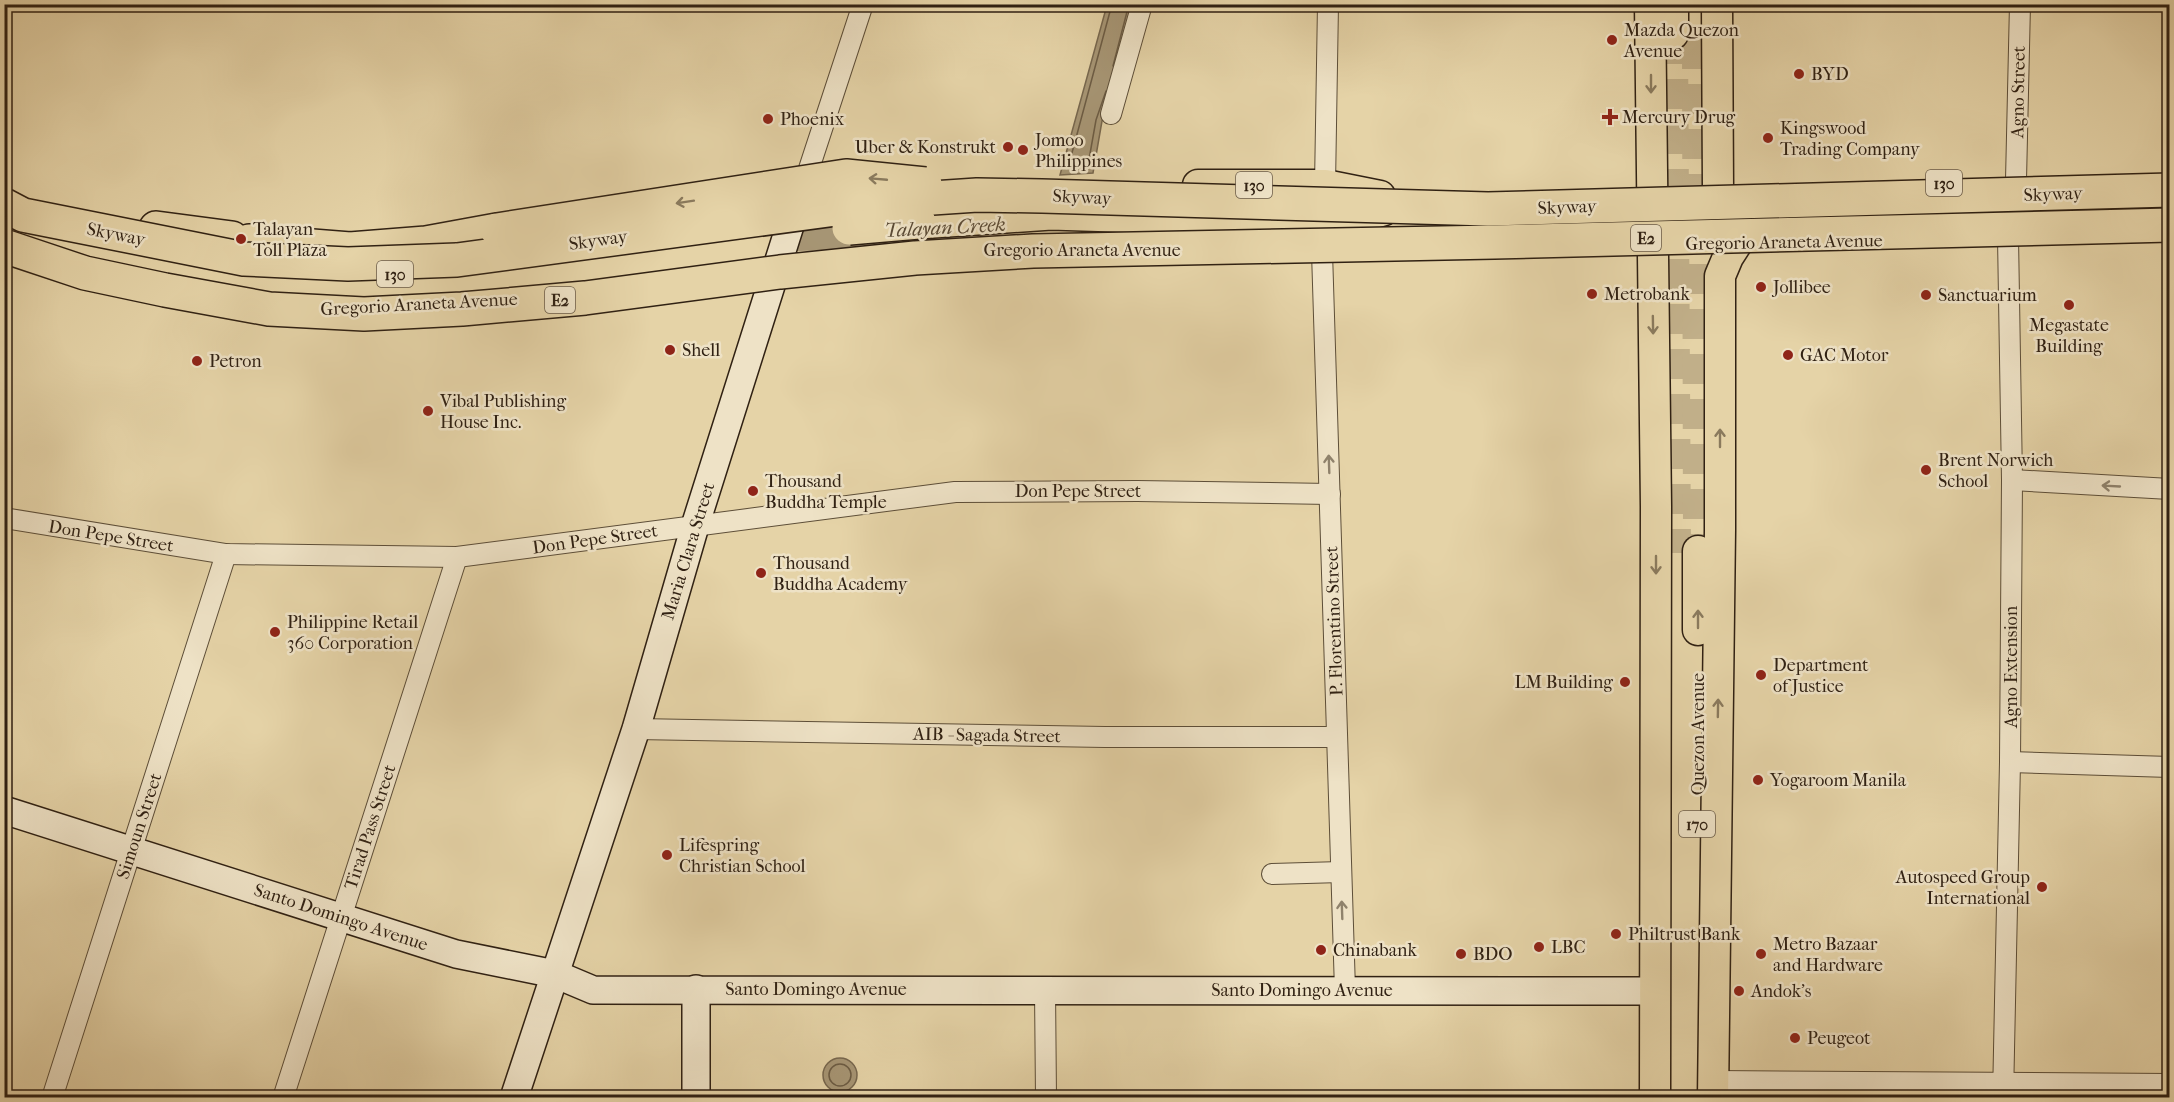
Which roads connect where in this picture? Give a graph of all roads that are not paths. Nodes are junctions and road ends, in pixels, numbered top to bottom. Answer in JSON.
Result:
{"nodes":[{"id":1,"x":863,"y":4,"type":"edge"},
{"id":2,"x":1142,"y":4,"type":"edge"},
{"id":3,"x":1328,"y":4,"type":"edge"},
{"id":4,"x":1650,"y":4,"type":"edge"},
{"id":5,"x":1673,"y":4,"type":"edge"},
{"id":6,"x":1697,"y":4,"type":"edge"},
{"id":7,"x":1717,"y":4,"type":"edge"},
{"id":8,"x":2020,"y":4,"type":"edge"},
{"id":9,"x":1111,"y":114,"type":"dead end"},
{"id":10,"x":2169,"y":177,"type":"edge"},
{"id":11,"x":2016,"y":180,"type":"junction"},
{"id":12,"x":1325,"y":185,"type":"junction"},
{"id":13,"x":1933,"y":185,"type":"junction"},
{"id":14,"x":2169,"y":190,"type":"edge"},
{"id":15,"x":1718,"y":191,"type":"junction"},
{"id":16,"x":1652,"y":193,"type":"junction"},
{"id":17,"x":977,"y":195,"type":"junction"},
{"id":18,"x":2169,"y":198,"type":"edge"},
{"id":19,"x":1097,"y":201,"type":"junction"},
{"id":20,"x":1408,"y":202,"type":"junction"},
{"id":21,"x":1049,"y":206,"type":"junction"},
{"id":22,"x":8,"y":212,"type":"edge"},
{"id":23,"x":793,"y":216,"type":"junction"},
{"id":24,"x":2169,"y":216,"type":"edge"},
{"id":25,"x":2169,"y":225,"type":"edge"},
{"id":26,"x":2169,"y":236,"type":"edge"},
{"id":27,"x":2016,"y":237,"type":"junction"},
{"id":28,"x":1737,"y":243,"type":"junction"},
{"id":29,"x":4,"y":246,"type":"edge"},
{"id":30,"x":242,"y":246,"type":"junction"},
{"id":31,"x":1652,"y":246,"type":"junction"},
{"id":32,"x":1322,"y":252,"type":"junction"},
{"id":33,"x":4,"y":254,"type":"edge"},
{"id":34,"x":779,"y":263,"type":"junction"},
{"id":35,"x":115,"y":285,"type":"junction"},
{"id":36,"x":2012,"y":480,"type":"junction"},
{"id":37,"x":2169,"y":489,"type":"edge"},
{"id":38,"x":1330,"y":494,"type":"junction"},
{"id":39,"x":6,"y":524,"type":"edge"},
{"id":40,"x":694,"y":526,"type":"junction"},
{"id":41,"x":226,"y":554,"type":"junction"},
{"id":42,"x":457,"y":557,"type":"junction"},
{"id":43,"x":636,"y":729,"type":"junction"},
{"id":44,"x":1337,"y":736,"type":"junction"},
{"id":45,"x":2010,"y":762,"type":"junction"},
{"id":46,"x":2169,"y":767,"type":"edge"},
{"id":47,"x":4,"y":810,"type":"edge"},
{"id":48,"x":131,"y":851,"type":"junction"},
{"id":49,"x":1341,"y":872,"type":"junction"},
{"id":50,"x":1272,"y":874,"type":"dead end"},
{"id":51,"x":341,"y":917,"type":"junction"},
{"id":52,"x":555,"y":974,"type":"junction"},
{"id":53,"x":696,"y":989,"type":"junction"},
{"id":54,"x":1045,"y":989,"type":"junction"},
{"id":55,"x":1345,"y":990,"type":"junction"},
{"id":56,"x":1655,"y":991,"type":"junction"},
{"id":57,"x":2169,"y":1084,"type":"edge"},
{"id":58,"x":2003,"y":1090,"type":"edge"},
{"id":59,"x":1708,"y":1092,"type":"edge"},
{"id":60,"x":52,"y":1098,"type":"edge"},
{"id":61,"x":283,"y":1098,"type":"edge"},
{"id":62,"x":514,"y":1098,"type":"edge"},
{"id":63,"x":696,"y":1098,"type":"edge"},
{"id":64,"x":1046,"y":1098,"type":"edge"},
{"id":65,"x":1655,"y":1098,"type":"edge"},
{"id":66,"x":1670,"y":1098,"type":"edge"}],
"edges":[{"from":1,"to":23,"type":"street","name":"Maria Clara Street"},
{"from":2,"to":9,"type":"street"},
{"from":3,"to":12,"type":"street"},
{"from":4,"to":16,"type":"main road","one_way":true},
{"from":5,"to":6,"type":"main road"},
{"from":7,"to":15,"type":"main road"},
{"from":8,"to":11,"type":"street","name":"Agno Street"},
{"from":10,"to":11,"type":"main road","name":"Gregorio Araneta Avenue","number":"130"},
{"from":11,"to":13,"type":"main road","name":"Gregorio Araneta Avenue","number":"130"},
{"from":12,"to":19,"type":"main road","name":"Gregorio Araneta Avenue","number":"130"},
{"from":12,"to":20,"type":"main road","name":"Gregorio Araneta Avenue","number":"130"},
{"from":13,"to":15,"type":"main road","name":"Gregorio Araneta Avenue","number":"130"},
{"from":13,"to":18,"type":"highway"},
{"from":14,"to":17,"type":"highway","name":"Skyway","number":"E2","bridge":true},
{"from":15,"to":16,"type":"main road","name":"Gregorio Araneta Avenue","number":"130"},
{"from":15,"to":31,"type":"main road"},
{"from":16,"to":20,"type":"main road","name":"Gregorio Araneta Avenue","number":"130"},
{"from":16,"to":31,"type":"main road"},
{"from":17,"to":30,"type":"highway","name":"Skyway","number":"E2","bridge":true},
{"from":17,"to":30,"type":"highway","one_way":true,"bridge":true},
{"from":19,"to":20,"type":"main road","name":"Gregorio Araneta Avenue","number":"130"},
{"from":19,"to":21,"type":"main road","name":"Gregorio Araneta Avenue","number":"130","bridge":true},
{"from":20,"to":21,"type":"highway"},
{"from":21,"to":23,"type":"main road","name":"Gregorio Araneta Avenue","number":"130"},
{"from":21,"to":30,"type":"highway","bridge":true},
{"from":22,"to":23,"type":"main road","name":"Gregorio Araneta Avenue","number":"130"},
{"from":22,"to":30,"type":"highway","name":"Skyway","number":"E2","bridge":true},
{"from":22,"to":35,"type":"highway"},
{"from":23,"to":34,"type":"main road","name":"Maria Clara Street"},
{"from":24,"to":27,"type":"highway"},
{"from":25,"to":29,"type":"highway","name":"Skyway","number":"E2","bridge":true},
{"from":26,"to":27,"type":"main road","name":"Gregorio Araneta Avenue","number":"130"},
{"from":27,"to":28,"type":"main road","name":"Gregorio Araneta Avenue","number":"130"},
{"from":27,"to":36,"type":"street","name":"Agno Extension"},
{"from":28,"to":31,"type":"main road","name":"Gregorio Araneta Avenue","number":"130"},
{"from":59,"to":28,"type":"main road","one_way":true},
{"from":31,"to":32,"type":"main road","name":"Gregorio Araneta Avenue","number":"130"},
{"from":31,"to":56,"type":"main road","one_way":true},
{"from":32,"to":34,"type":"main road","name":"Gregorio Araneta Avenue","number":"130"},
{"from":38,"to":32,"type":"street","name":"P. Florentino Street","one_way":true},
{"from":33,"to":35,"type":"main road","name":"Gregorio Araneta Avenue","number":"130"},
{"from":34,"to":35,"type":"main road","name":"Gregorio Araneta Avenue","number":"130"},
{"from":34,"to":40,"type":"main road","name":"Maria Clara Street"},
{"from":37,"to":36,"type":"street","one_way":true},
{"from":36,"to":45,"type":"street","name":"Agno Extension"},
{"from":38,"to":40,"type":"street","name":"Don Pepe Street"},
{"from":38,"to":44,"type":"street","name":"P. Florentino Street"},
{"from":39,"to":41,"type":"street","name":"Don Pepe Street"},
{"from":40,"to":42,"type":"street","name":"Don Pepe Street"},
{"from":40,"to":43,"type":"main road","name":"Maria Clara Street"},
{"from":41,"to":42,"type":"street","name":"Don Pepe Street"},
{"from":41,"to":48,"type":"street","name":"Simoun Street"},
{"from":42,"to":51,"type":"street","name":"Tirad Pass Street"},
{"from":43,"to":44,"type":"street","name":"AIB - Sagada Street"},
{"from":43,"to":52,"type":"main road","name":"Maria Clara Street"},
{"from":44,"to":49,"type":"street","name":"P. Florentino Street"},
{"from":45,"to":46,"type":"street"},
{"from":45,"to":58,"type":"street","name":"Agno Extension"},
{"from":47,"to":48,"type":"main road","name":"Santo Domingo Avenue"},
{"from":48,"to":51,"type":"main road","name":"Santo Domingo Avenue"},
{"from":48,"to":60,"type":"street","name":"Simoun Street"},
{"from":49,"to":50,"type":"street"},
{"from":55,"to":49,"type":"street","name":"P. Florentino Street","one_way":true},
{"from":51,"to":52,"type":"main road","name":"Santo Domingo Avenue"},
{"from":51,"to":61,"type":"street","name":"Tirad Pass Street"},
{"from":52,"to":53,"type":"main road","name":"Santo Domingo Avenue"},
{"from":52,"to":62,"type":"main road","name":"Maria Clara Street"},
{"from":53,"to":54,"type":"main road","name":"Santo Domingo Avenue"},
{"from":53,"to":63,"type":"main road"},
{"from":54,"to":55,"type":"main road","name":"Santo Domingo Avenue"},
{"from":54,"to":64,"type":"street"},
{"from":55,"to":56,"type":"main road","name":"Santo Domingo Avenue"},
{"from":56,"to":65,"type":"main road"},
{"from":57,"to":58,"type":"street"},
{"from":58,"to":59,"type":"street"},
{"from":59,"to":66,"type":"main road","name":"Quezon Avenue","number":"170","one_way":true}]}
